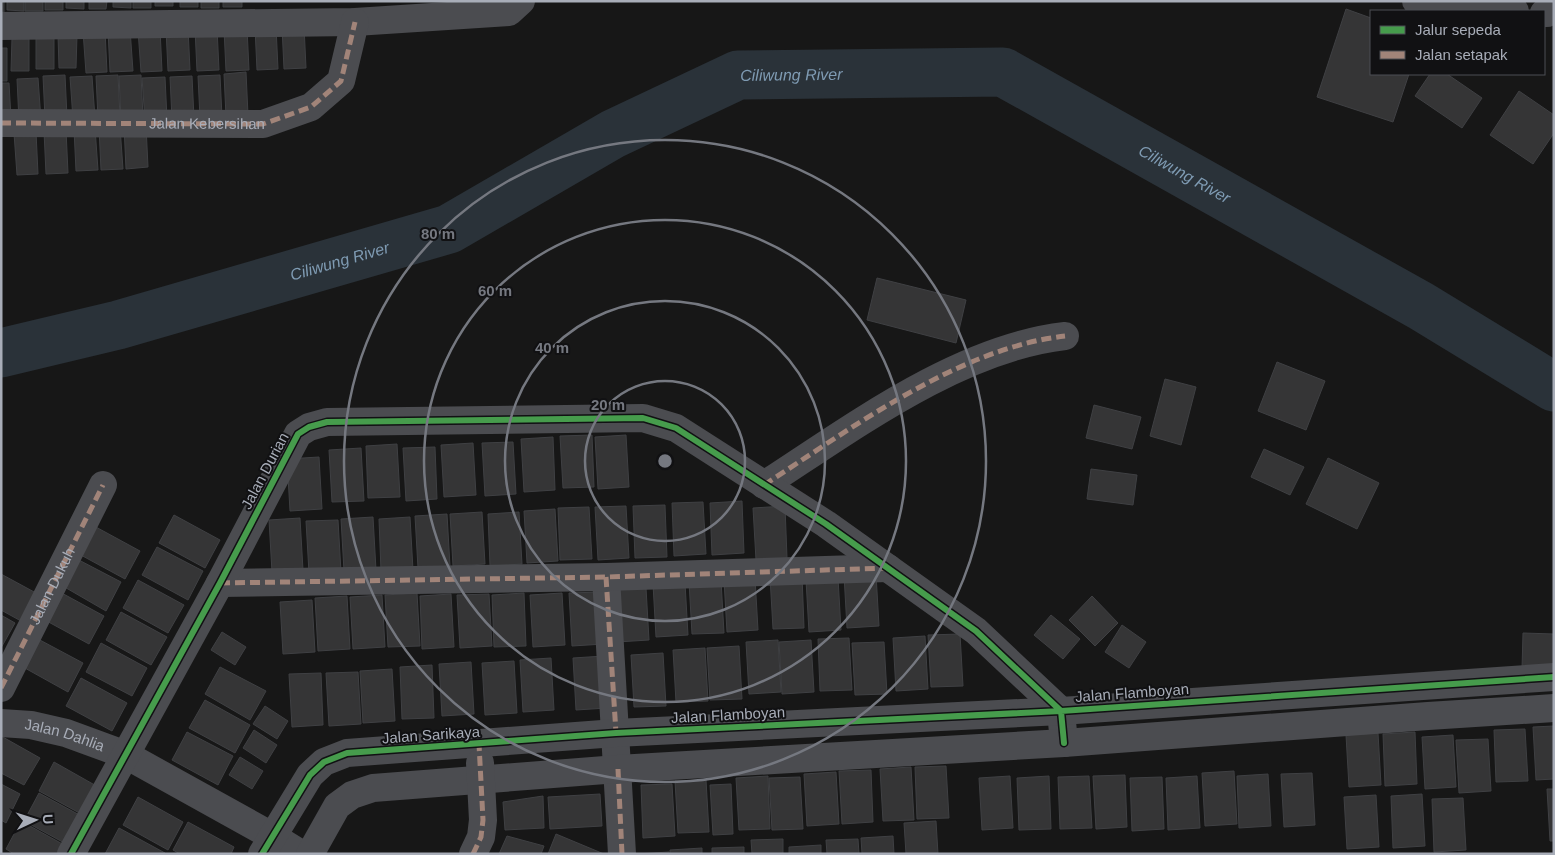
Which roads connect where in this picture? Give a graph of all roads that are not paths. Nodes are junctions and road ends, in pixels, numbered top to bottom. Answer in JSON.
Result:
{"nodes":[{"id":1,"x":521,"y":1,"type":"edge"},
{"id":2,"x":1428,"y":2,"type":"edge"},
{"id":3,"x":1505,"y":10,"type":"edge"},
{"id":4,"x":242,"y":12,"type":"edge"},
{"id":5,"x":356,"y":22,"type":"junction"},
{"id":6,"x":1,"y":26,"type":"edge"},
{"id":7,"x":1,"y":123,"type":"edge"},
{"id":8,"x":1065,"y":336,"type":"dead end"},
{"id":9,"x":103,"y":485,"type":"dead end"},
{"id":10,"x":764,"y":485,"type":"junction"},
{"id":11,"x":888,"y":568,"type":"junction"},
{"id":12,"x":606,"y":577,"type":"junction"},
{"id":13,"x":220,"y":583,"type":"junction"},
{"id":14,"x":1554,"y":677,"type":"edge"},
{"id":15,"x":1425,"y":685,"type":"junction"},
{"id":16,"x":1,"y":688,"type":"edge"},
{"id":17,"x":1554,"y":708,"type":"edge"},
{"id":18,"x":1061,"y":711,"type":"junction"},
{"id":19,"x":1428,"y":716,"type":"junction"},
{"id":20,"x":1,"y":723,"type":"edge"},
{"id":21,"x":652,"y":731,"type":"joint"},
{"id":22,"x":616,"y":733,"type":"junction"},
{"id":23,"x":1064,"y":743,"type":"junction"},
{"id":24,"x":479,"y":744,"type":"junction"},
{"id":25,"x":126,"y":755,"type":"junction"},
{"id":26,"x":618,"y":769,"type":"junction"},
{"id":27,"x":481,"y":780,"type":"junction"},
{"id":28,"x":267,"y":845,"type":"edge"},
{"id":29,"x":72,"y":854,"type":"edge"},
{"id":30,"x":302,"y":854,"type":"edge"},
{"id":31,"x":310,"y":854,"type":"edge"},
{"id":32,"x":473,"y":854,"type":"edge"},
{"id":33,"x":622,"y":854,"type":"edge"}],
"edges":[{"from":1,"to":5,"type":"street"},
{"from":2,"to":3,"type":"street"},
{"from":4,"to":5,"type":"street"},
{"from":4,"to":6,"type":"street"},
{"from":5,"to":7,"type":"street","name":"Jalan Kebersihan"},
{"from":8,"to":10,"type":"street"},
{"from":9,"to":16,"type":"street","name":"Jalan Dukuh"},
{"from":10,"to":11,"type":"street","name":"Jalan Durian"},
{"from":10,"to":13,"type":"street","name":"Jalan Durian"},
{"from":11,"to":12,"type":"street"},
{"from":11,"to":18,"type":"street","name":"Jalan Durian"},
{"from":12,"to":13,"type":"street"},
{"from":12,"to":22,"type":"street"},
{"from":13,"to":25,"type":"street","name":"Jalan Durian"},
{"from":14,"to":15,"type":"street","name":"Jalan Flamboyan"},
{"from":15,"to":18,"type":"street","name":"Jalan Flamboyan"},
{"from":15,"to":19,"type":"street"},
{"from":17,"to":19,"type":"street"},
{"from":18,"to":21,"type":"street","name":"Jalan Flamboyan"},
{"from":18,"to":23,"type":"street"},
{"from":19,"to":23,"type":"street"},
{"from":20,"to":25,"type":"street","name":"Jalan Dahlia"},
{"from":21,"to":22,"type":"street","name":"Jalan Sarikaya"},
{"from":22,"to":24,"type":"street","name":"Jalan Sarikaya"},
{"from":22,"to":26,"type":"street"},
{"from":23,"to":26,"type":"street"},
{"from":24,"to":27,"type":"street"},
{"from":24,"to":28,"type":"street","name":"Jalan Sarikaya"},
{"from":25,"to":28,"type":"street","name":"Jalan Dahlia"},
{"from":25,"to":29,"type":"street","name":"Jalan Durian"},
{"from":26,"to":27,"type":"street"},
{"from":26,"to":33,"type":"street"},
{"from":27,"to":31,"type":"street"},
{"from":27,"to":32,"type":"street"},
{"from":28,"to":30,"type":"street","name":"Jalan Dahlia"}]}
